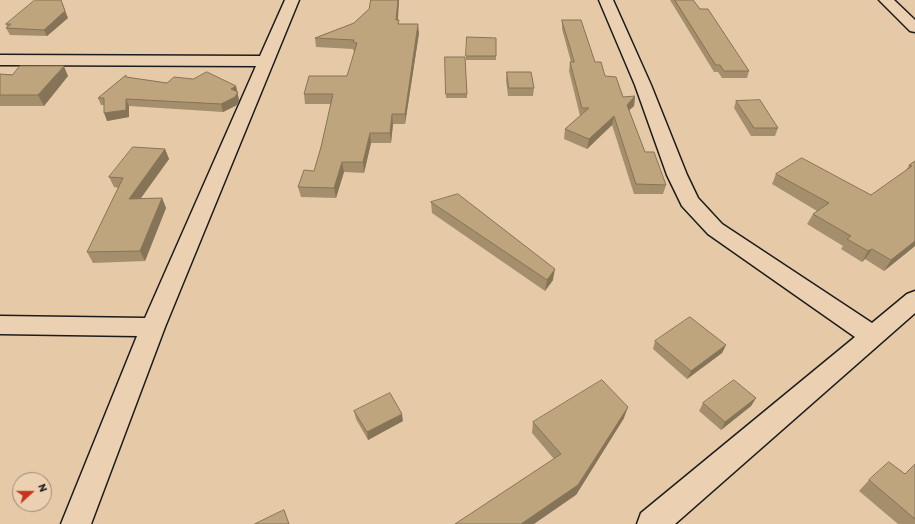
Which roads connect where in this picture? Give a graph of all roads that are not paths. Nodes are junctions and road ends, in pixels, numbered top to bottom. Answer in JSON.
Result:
{"nodes":[{"id":1,"x":292,"y":0,"type":"edge"},
{"id":2,"x":606,"y":0,"type":"edge"},
{"id":3,"x":886,"y":0,"type":"edge"},
{"id":4,"x":915,"y":28,"type":"edge"},
{"id":5,"x":0,"y":60,"type":"edge"},
{"id":6,"x":267,"y":61,"type":"junction"},
{"id":7,"x":915,"y":300,"type":"edge"},
{"id":8,"x":0,"y":325,"type":"edge"},
{"id":9,"x":153,"y":326,"type":"junction"},
{"id":10,"x":871,"y":335,"type":"junction"},
{"id":11,"x":76,"y":524,"type":"edge"},
{"id":12,"x":652,"y":524,"type":"edge"}],
"edges":[{"from":1,"to":6,"type":"street"},
{"from":2,"to":10,"type":"street"},
{"from":3,"to":4,"type":"street"},
{"from":5,"to":6,"type":"street"},
{"from":6,"to":9,"type":"street"},
{"from":7,"to":10,"type":"street"},
{"from":8,"to":9,"type":"street"},
{"from":9,"to":11,"type":"street"},
{"from":10,"to":12,"type":"street"}]}
